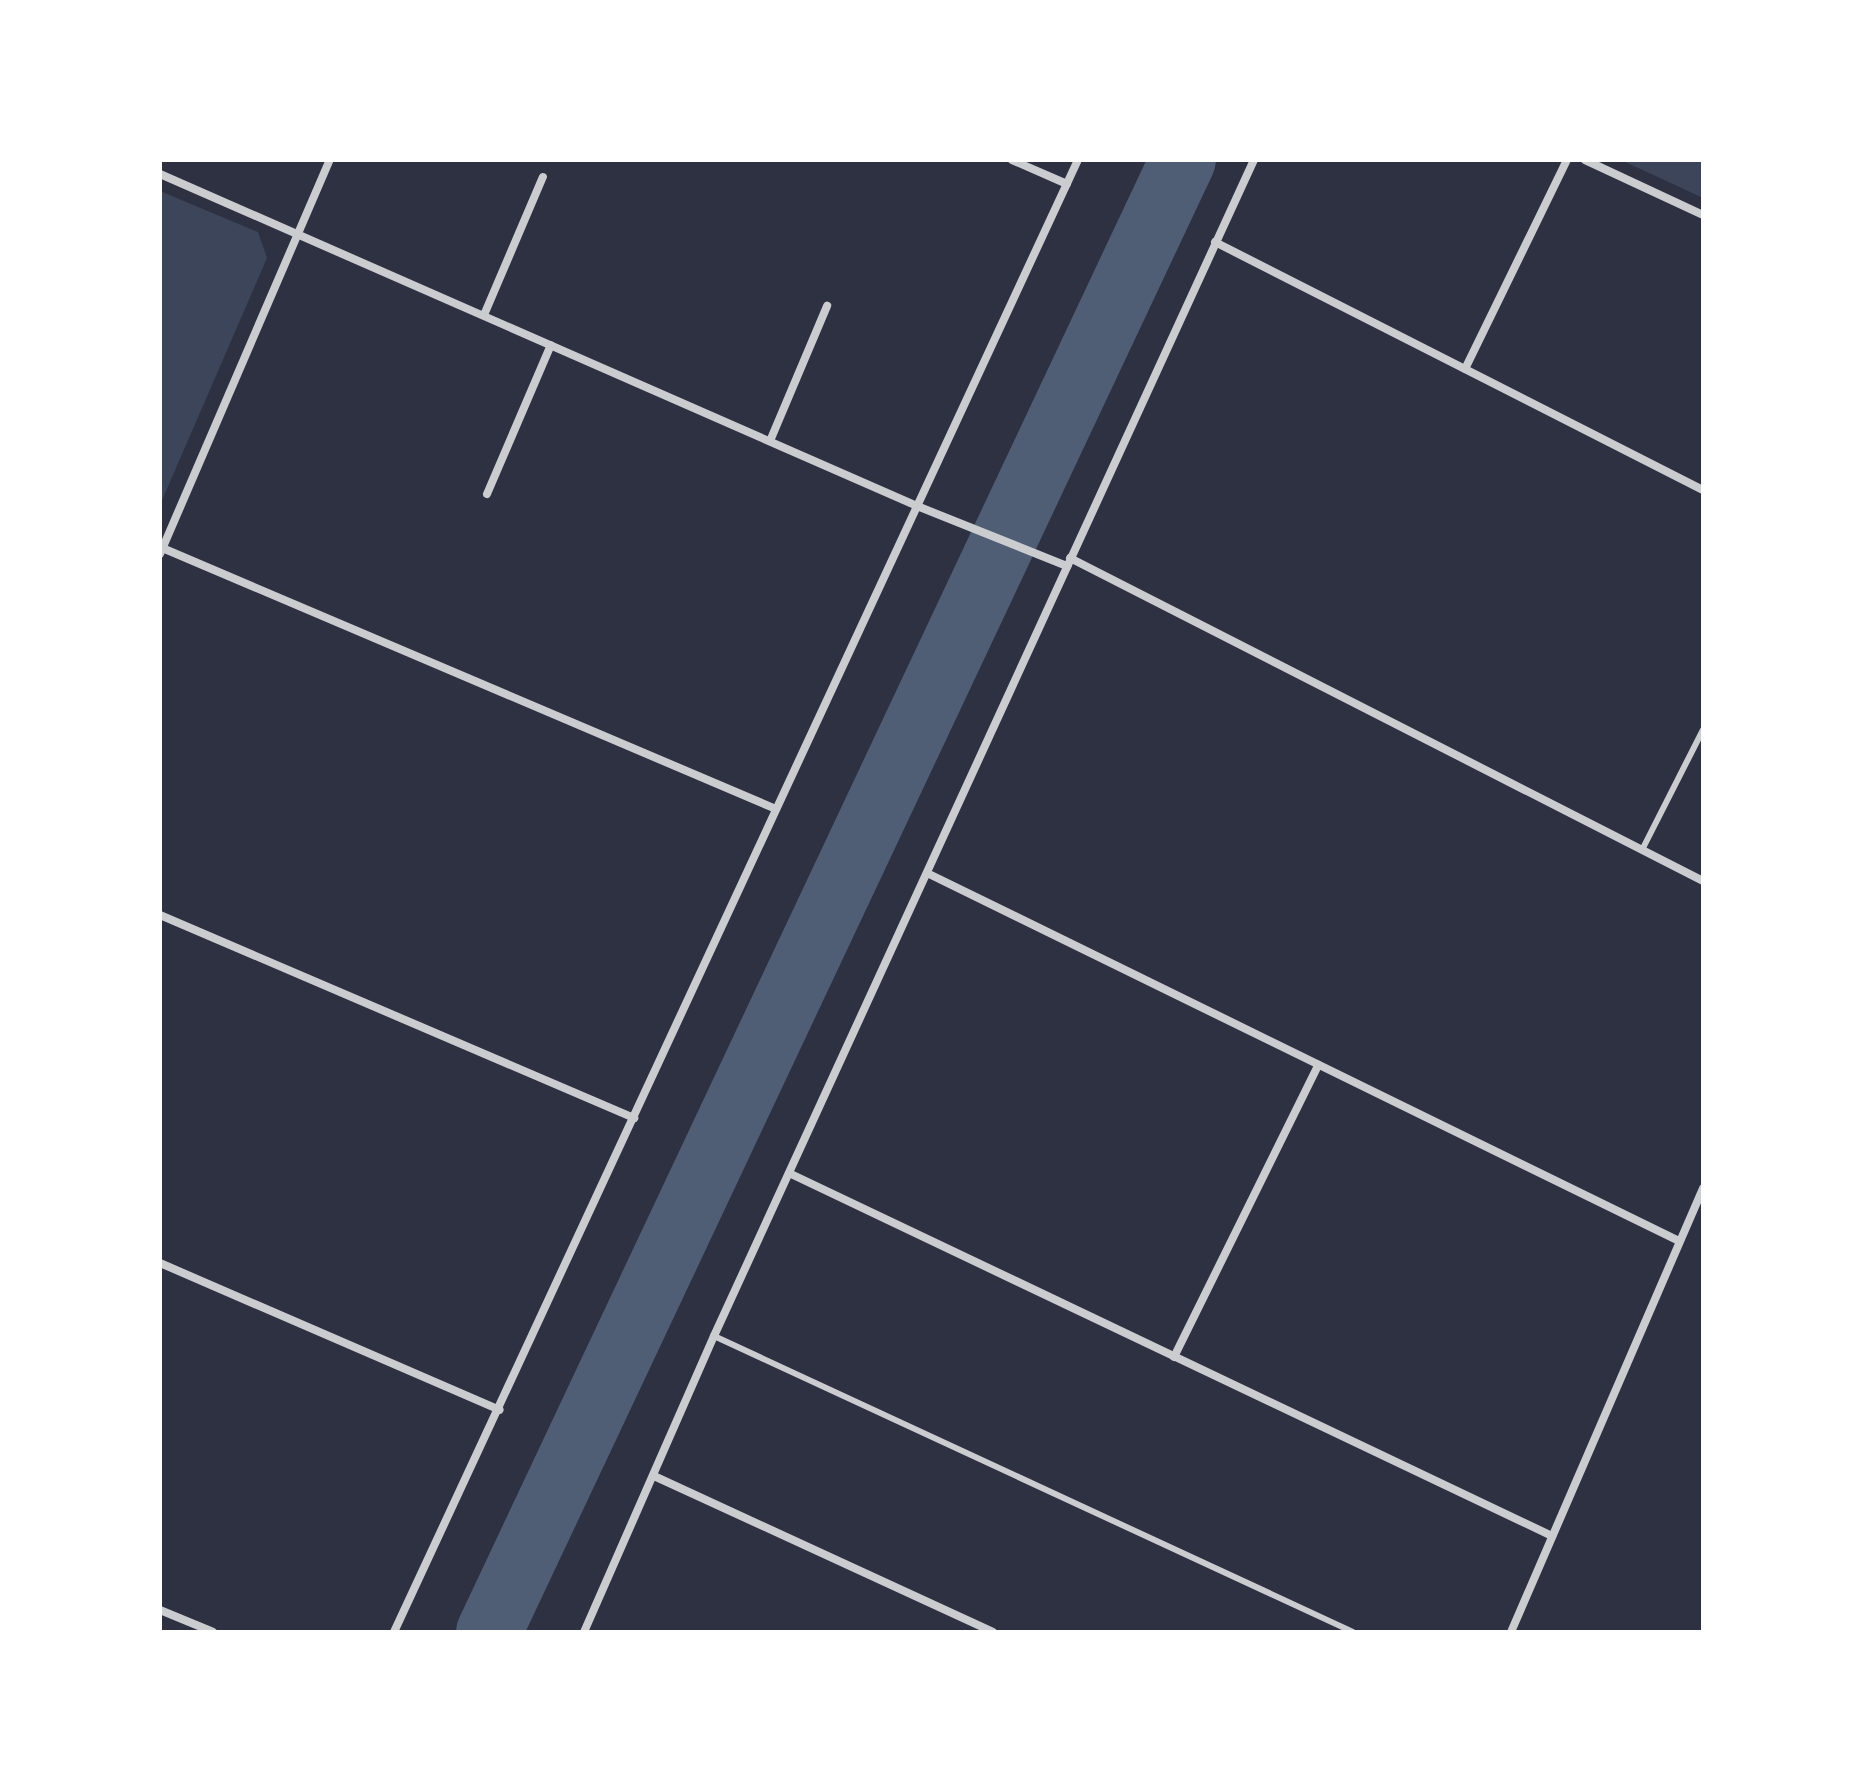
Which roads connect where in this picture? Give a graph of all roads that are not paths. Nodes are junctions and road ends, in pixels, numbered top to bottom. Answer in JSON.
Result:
{"nodes":[{"id":1,"x":330,"y":160,"type":"edge"},
{"id":2,"x":1012,"y":160,"type":"edge"},
{"id":3,"x":1078,"y":160,"type":"edge"},
{"id":4,"x":1254,"y":160,"type":"edge"},
{"id":5,"x":1567,"y":160,"type":"edge"},
{"id":6,"x":1585,"y":160,"type":"edge"},
{"id":7,"x":160,"y":174,"type":"edge"},
{"id":8,"x":543,"y":177,"type":"dead end"},
{"id":9,"x":1067,"y":184,"type":"junction"},
{"id":10,"x":1703,"y":215,"type":"edge"},
{"id":11,"x":298,"y":234,"type":"junction"},
{"id":12,"x":1215,"y":242,"type":"junction"},
{"id":13,"x":827,"y":306,"type":"dead end"},
{"id":14,"x":484,"y":315,"type":"junction"},
{"id":15,"x":551,"y":345,"type":"junction"},
{"id":16,"x":1465,"y":369,"type":"junction"},
{"id":17,"x":770,"y":441,"type":"junction"},
{"id":18,"x":1703,"y":490,"type":"edge"},
{"id":19,"x":487,"y":494,"type":"dead end"},
{"id":20,"x":917,"y":506,"type":"junction"},
{"id":21,"x":161,"y":550,"type":"edge"},
{"id":22,"x":1068,"y":562,"type":"junction"},
{"id":23,"x":1703,"y":730,"type":"edge"},
{"id":24,"x":776,"y":809,"type":"junction"},
{"id":25,"x":1642,"y":850,"type":"junction"},
{"id":26,"x":927,"y":873,"type":"junction"},
{"id":27,"x":1703,"y":881,"type":"edge"},
{"id":28,"x":160,"y":915,"type":"edge"},
{"id":29,"x":1318,"y":1065,"type":"junction"},
{"id":30,"x":634,"y":1118,"type":"junction"},
{"id":31,"x":791,"y":1174,"type":"junction"},
{"id":32,"x":1703,"y":1188,"type":"edge"},
{"id":33,"x":1679,"y":1241,"type":"junction"},
{"id":34,"x":160,"y":1263,"type":"edge"},
{"id":35,"x":714,"y":1336,"type":"junction"},
{"id":36,"x":1174,"y":1357,"type":"junction"},
{"id":37,"x":500,"y":1410,"type":"junction"},
{"id":38,"x":654,"y":1476,"type":"junction"},
{"id":39,"x":1552,"y":1536,"type":"junction"},
{"id":40,"x":160,"y":1610,"type":"edge"},
{"id":41,"x":213,"y":1632,"type":"edge"},
{"id":42,"x":394,"y":1632,"type":"edge"},
{"id":43,"x":584,"y":1632,"type":"edge"},
{"id":44,"x":993,"y":1632,"type":"edge"},
{"id":45,"x":1353,"y":1632,"type":"edge"},
{"id":46,"x":1511,"y":1632,"type":"edge"}],
"edges":[{"from":1,"to":11,"type":"street"},
{"from":2,"to":9,"type":"street"},
{"from":3,"to":9,"type":"street"},
{"from":4,"to":12,"type":"street"},
{"from":5,"to":16,"type":"street"},
{"from":6,"to":10,"type":"street"},
{"from":7,"to":11,"type":"street"},
{"from":8,"to":14,"type":"street"},
{"from":9,"to":20,"type":"street"},
{"from":11,"to":14,"type":"street"},
{"from":11,"to":21,"type":"street"},
{"from":12,"to":16,"type":"street"},
{"from":12,"to":22,"type":"street"},
{"from":13,"to":17,"type":"street"},
{"from":14,"to":15,"type":"street"},
{"from":15,"to":17,"type":"street"},
{"from":15,"to":19,"type":"street"},
{"from":16,"to":18,"type":"street"},
{"from":17,"to":20,"type":"street"},
{"from":20,"to":22,"type":"street"},
{"from":20,"to":24,"type":"street"},
{"from":21,"to":24,"type":"street"},
{"from":22,"to":25,"type":"street"},
{"from":22,"to":26,"type":"street"},
{"from":23,"to":25,"type":"lane"},
{"from":24,"to":30,"type":"street"},
{"from":25,"to":27,"type":"street"},
{"from":26,"to":29,"type":"street"},
{"from":26,"to":31,"type":"street"},
{"from":28,"to":30,"type":"street"},
{"from":29,"to":33,"type":"street"},
{"from":29,"to":36,"type":"street"},
{"from":30,"to":37,"type":"street"},
{"from":31,"to":35,"type":"street"},
{"from":31,"to":36,"type":"street"},
{"from":32,"to":33,"type":"street"},
{"from":33,"to":39,"type":"street"},
{"from":34,"to":37,"type":"street"},
{"from":35,"to":38,"type":"street"},
{"from":35,"to":45,"type":"lane"},
{"from":36,"to":39,"type":"street"},
{"from":37,"to":42,"type":"street"},
{"from":38,"to":43,"type":"street"},
{"from":38,"to":44,"type":"street"},
{"from":39,"to":46,"type":"street"},
{"from":40,"to":41,"type":"street"}]}
